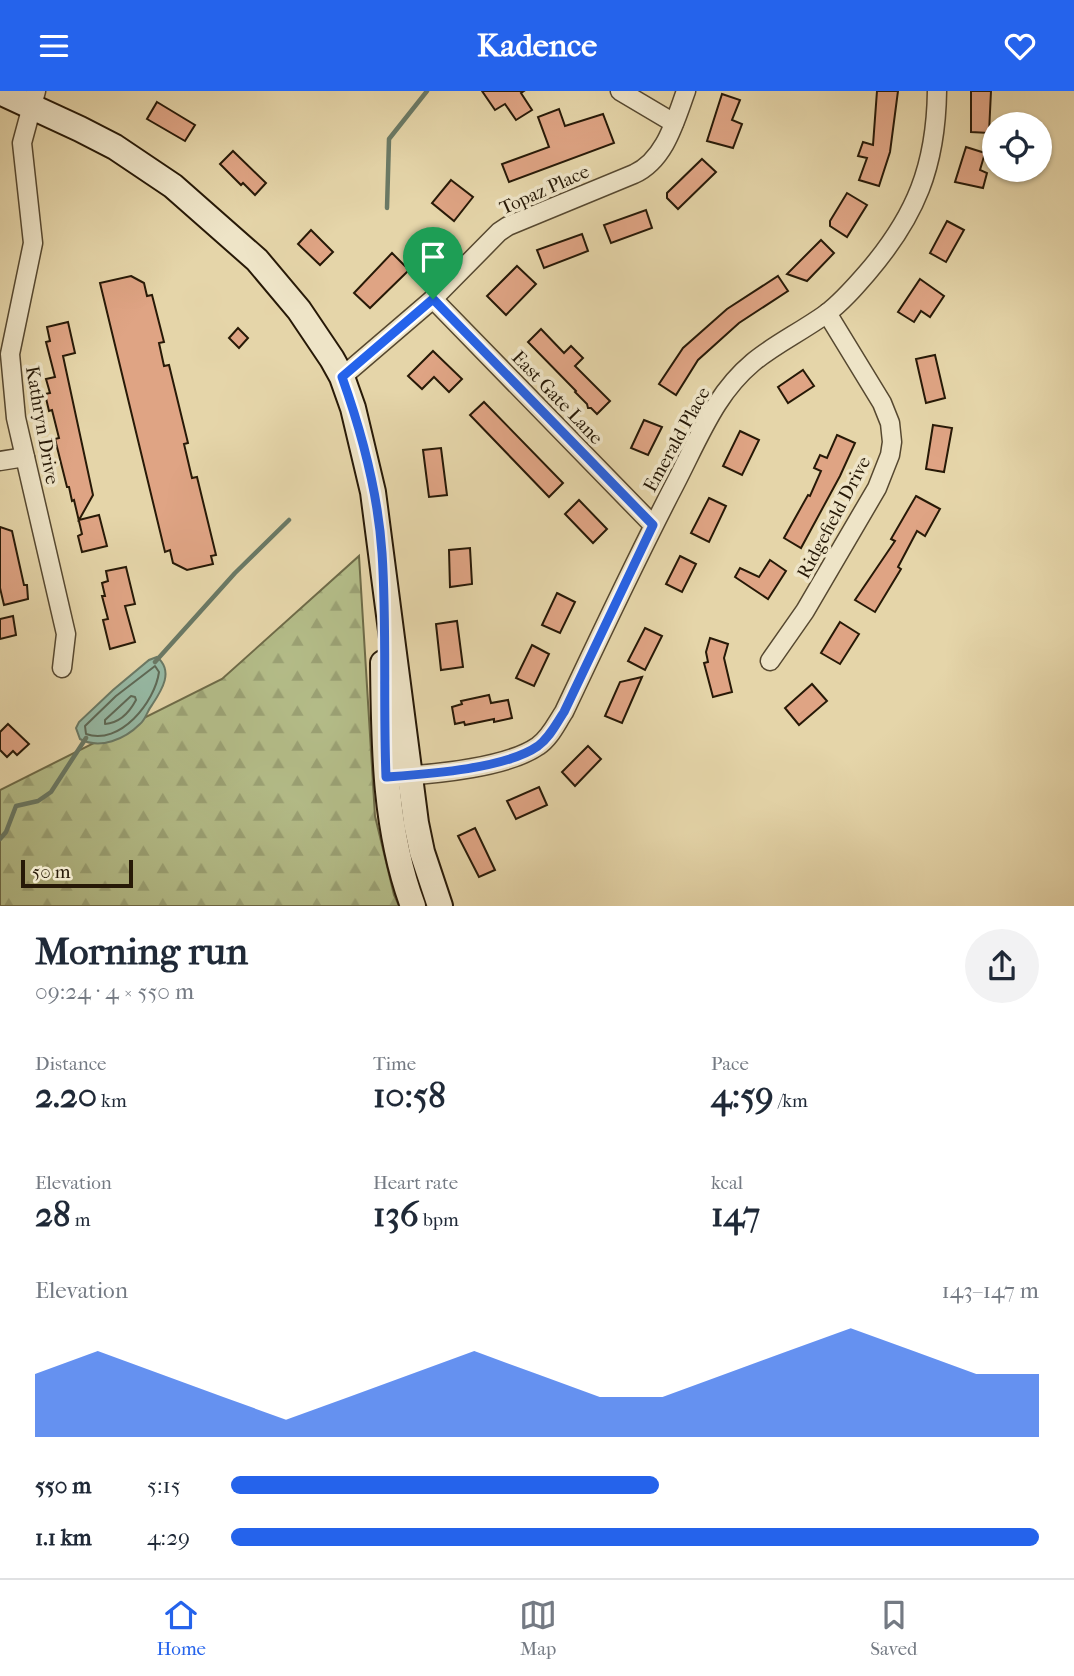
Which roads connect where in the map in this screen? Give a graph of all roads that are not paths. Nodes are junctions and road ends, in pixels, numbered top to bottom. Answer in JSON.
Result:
{"nodes":[{"id":1,"x":620,"y":91,"type":"edge"},
{"id":2,"x":686,"y":91,"type":"edge"},
{"id":3,"x":937,"y":91,"type":"edge"},
{"id":4,"x":0,"y":92,"type":"edge"},
{"id":5,"x":33,"y":98,"type":"edge"},
{"id":6,"x":674,"y":123,"type":"junction"},
{"id":7,"x":433,"y":299,"type":"junction"},
{"id":8,"x":827,"y":313,"type":"junction"},
{"id":9,"x":342,"y":377,"type":"junction"},
{"id":10,"x":25,"y":457,"type":"junction"},
{"id":11,"x":0,"y":461,"type":"edge"},
{"id":12,"x":653,"y":525,"type":"junction"},
{"id":13,"x":771,"y":661,"type":"dead end"},
{"id":14,"x":62,"y":668,"type":"dead end"},
{"id":15,"x":398,"y":776,"type":"junction"},
{"id":16,"x":412,"y":906,"type":"edge"},
{"id":17,"x":440,"y":906,"type":"edge"}],
"edges":[{"from":1,"to":6,"type":"street"},
{"from":2,"to":6,"type":"street","name":"Topaz Place"},
{"from":3,"to":8,"type":"street","name":"Emerald Place"},
{"from":4,"to":5,"type":"main road"},
{"from":5,"to":9,"type":"main road"},
{"from":5,"to":10,"type":"street","name":"Kathryn Drive"},
{"from":6,"to":7,"type":"street","name":"Topaz Place"},
{"from":7,"to":9,"type":"street","name":"Topaz Place"},
{"from":7,"to":12,"type":"street","name":"East Gate Lane"},
{"from":8,"to":12,"type":"street","name":"Emerald Place"},
{"from":8,"to":13,"type":"street","name":"Ridgefield Drive"},
{"from":9,"to":15,"type":"main road"},
{"from":10,"to":11,"type":"street"},
{"from":10,"to":14,"type":"street","name":"Kathryn Drive"},
{"from":12,"to":15,"type":"street","name":"Emerald Place"},
{"from":15,"to":16,"type":"main road"},
{"from":15,"to":17,"type":"main road"}]}
